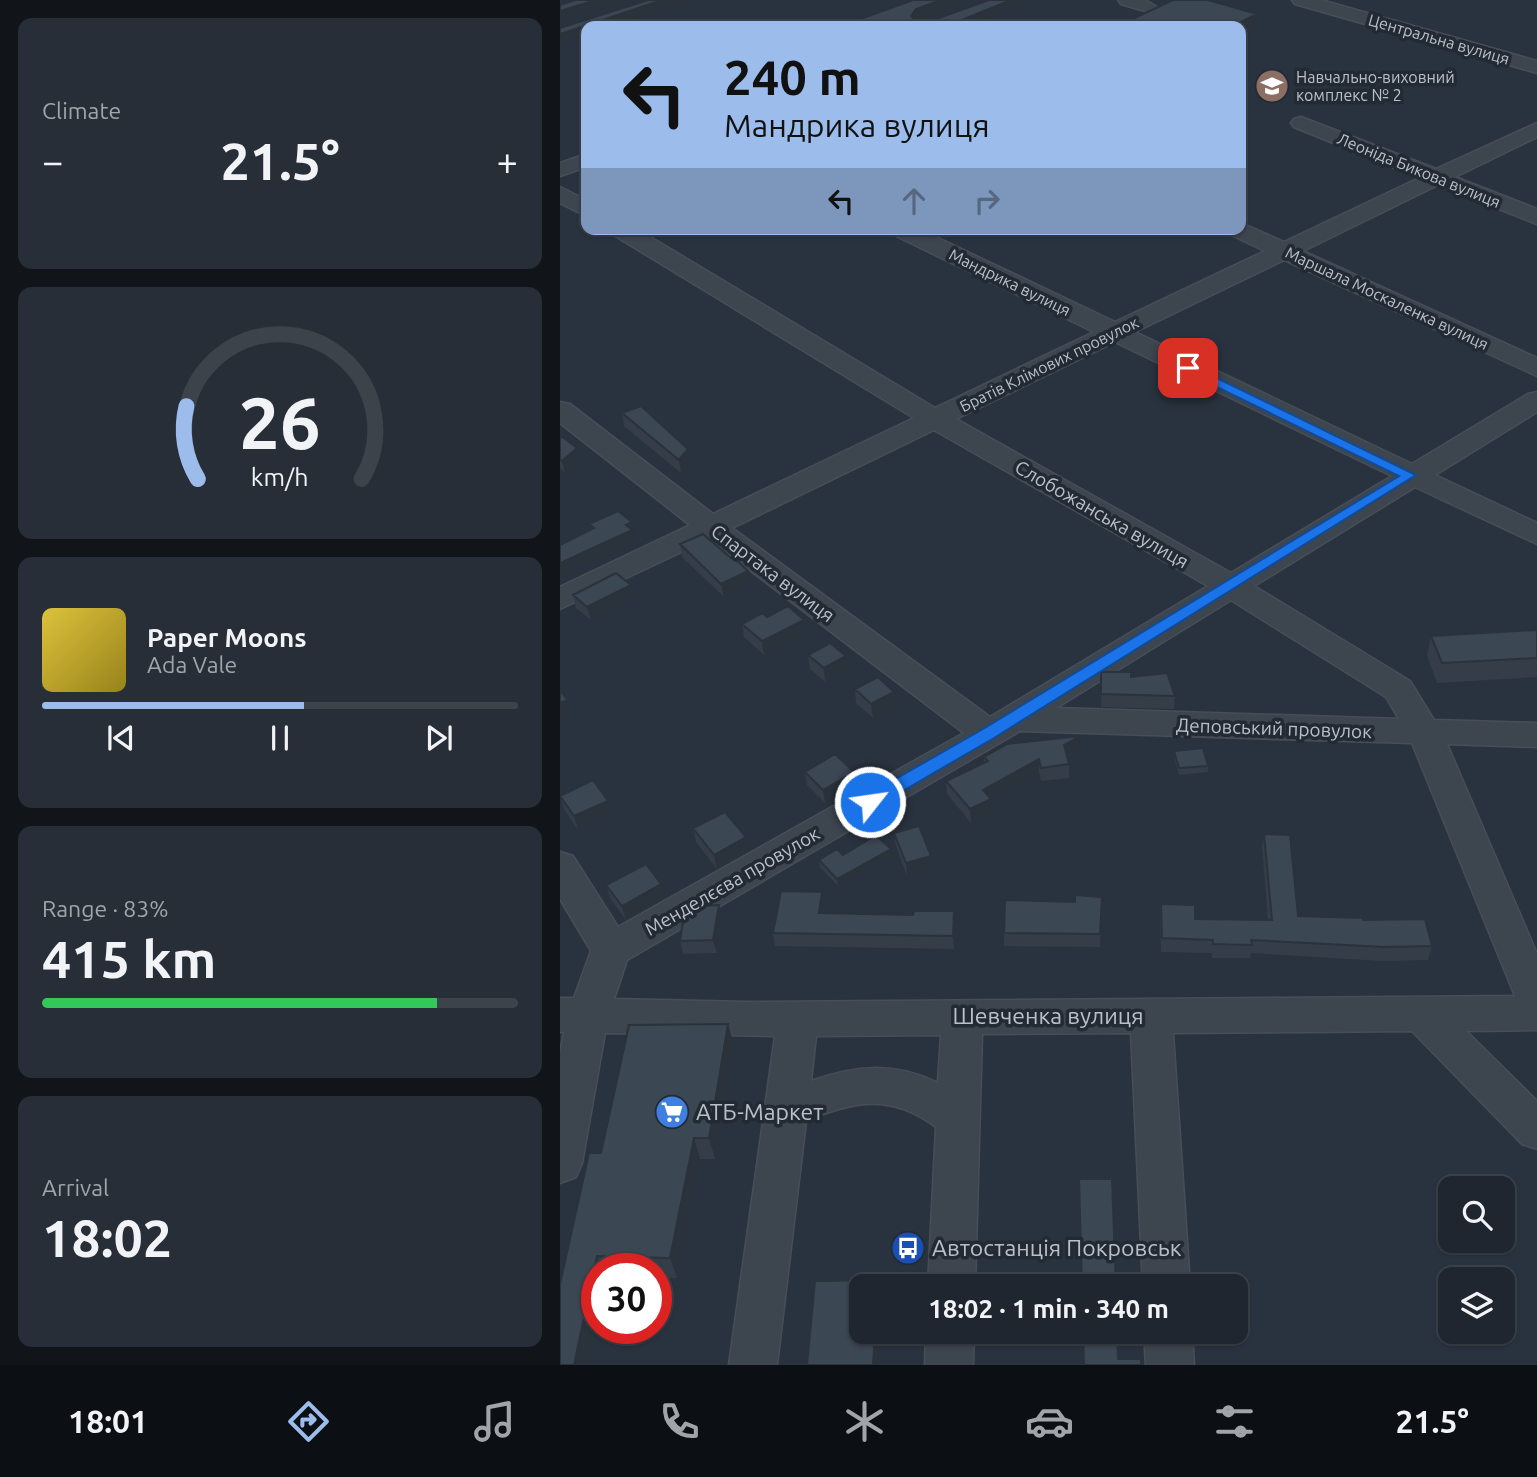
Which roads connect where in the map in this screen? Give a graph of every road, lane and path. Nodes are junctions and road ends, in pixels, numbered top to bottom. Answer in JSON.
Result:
{"nodes":[{"id":1,"x":1127,"y":0,"type":"edge"},
{"id":2,"x":1301,"y":0,"type":"edge"},
{"id":3,"x":1148,"y":7,"type":"dead end"},
{"id":4,"x":1537,"y":67,"type":"edge"},
{"id":5,"x":1301,"y":123,"type":"dead end"},
{"id":6,"x":1537,"y":129,"type":"edge"},
{"id":7,"x":581,"y":162,"type":"edge"},
{"id":8,"x":560,"y":170,"type":"edge"},
{"id":9,"x":1436,"y":175,"type":"junction"},
{"id":10,"x":560,"y":194,"type":"edge"},
{"id":11,"x":581,"y":206,"type":"edge"},
{"id":12,"x":1537,"y":217,"type":"edge"},
{"id":13,"x":1246,"y":233,"type":"edge"},
{"id":14,"x":630,"y":235,"type":"edge"},
{"id":15,"x":913,"y":235,"type":"edge"},
{"id":16,"x":1284,"y":249,"type":"junction"},
{"id":17,"x":1115,"y":332,"type":"junction"},
{"id":18,"x":1537,"y":368,"type":"edge"},
{"id":19,"x":1537,"y":400,"type":"edge"},
{"id":20,"x":560,"y":410,"type":"edge"},
{"id":21,"x":935,"y":419,"type":"junction"},
{"id":22,"x":1409,"y":475,"type":"junction"},
{"id":23,"x":709,"y":525,"type":"junction"},
{"id":24,"x":1537,"y":535,"type":"edge"},
{"id":25,"x":1228,"y":585,"type":"junction"},
{"id":26,"x":560,"y":599,"type":"edge"},
{"id":27,"x":1000,"y":726,"type":"junction"},
{"id":28,"x":1425,"y":733,"type":"junction"},
{"id":29,"x":1537,"y":735,"type":"edge"},
{"id":30,"x":560,"y":866,"type":"edge"},
{"id":31,"x":611,"y":950,"type":"junction"},
{"id":32,"x":1537,"y":1001,"type":"edge"},
{"id":33,"x":1421,"y":1013,"type":"junction"},
{"id":34,"x":1537,"y":1013,"type":"edge"},
{"id":35,"x":574,"y":1015,"type":"edge"},
{"id":36,"x":1151,"y":1015,"type":"junction"},
{"id":37,"x":962,"y":1016,"type":"junction"},
{"id":38,"x":799,"y":1018,"type":"junction"},
{"id":39,"x":786,"y":1110,"type":"junction"},
{"id":40,"x":958,"y":1118,"type":"junction"},
{"id":41,"x":1537,"y":1130,"type":"edge"},
{"id":42,"x":560,"y":1164,"type":"edge"},
{"id":43,"x":952,"y":1274,"type":"edge"},
{"id":44,"x":1165,"y":1274,"type":"edge"},
{"id":45,"x":950,"y":1344,"type":"edge"},
{"id":46,"x":1169,"y":1344,"type":"edge"},
{"id":47,"x":753,"y":1365,"type":"edge"},
{"id":48,"x":949,"y":1365,"type":"edge"},
{"id":49,"x":1170,"y":1365,"type":"edge"}],
"edges":[{"from":1,"to":3,"type":"street"},
{"from":2,"to":4,"type":"street","name":"Центральна вулиця"},
{"from":5,"to":9,"type":"street","name":"Леоніда Бикова вулиця"},
{"from":6,"to":9,"type":"street","name":"Братів Клімових провулок"},
{"from":7,"to":8,"type":"street"},
{"from":9,"to":12,"type":"street","name":"Леоніда Бикова вулиця"},
{"from":9,"to":16,"type":"street","name":"Братів Клімових провулок"},
{"from":10,"to":11,"type":"street"},
{"from":13,"to":16,"type":"street","name":"Маршала Москаленка вулиця"},
{"from":14,"to":21,"type":"street","name":"Слобожанська вулиця"},
{"from":15,"to":17,"type":"street","name":"Мандрика вулиця"},
{"from":16,"to":17,"type":"street","name":"Братів Клімових провулок"},
{"from":16,"to":18,"type":"street","name":"Маршала Москаленка вулиця"},
{"from":17,"to":21,"type":"street","name":"Братів Клімових провулок"},
{"from":17,"to":22,"type":"street","name":"Мандрика вулиця"},
{"from":19,"to":22,"type":"street","name":"Менделєєва провулок"},
{"from":20,"to":23,"type":"street","name":"Спартака вулиця"},
{"from":21,"to":23,"type":"street","name":"Братів Клімових провулок"},
{"from":21,"to":25,"type":"street","name":"Слобожанська вулиця"},
{"from":22,"to":24,"type":"street","name":"Мандрика вулиця"},
{"from":22,"to":25,"type":"street","name":"Менделєєва провулок"},
{"from":23,"to":26,"type":"street","name":"Братів Клімових провулок"},
{"from":23,"to":27,"type":"street","name":"Спартака вулиця"},
{"from":25,"to":27,"type":"street","name":"Менделєєва провулок"},
{"from":25,"to":28,"type":"street","name":"Слобожанська вулиця"},
{"from":27,"to":28,"type":"street","name":"Деповський провулок"},
{"from":27,"to":31,"type":"street","name":"Менделєєва провулок"},
{"from":28,"to":29,"type":"street","name":"Деповський провулок"},
{"from":28,"to":32,"type":"street","name":"Слобожанська вулиця"},
{"from":30,"to":31,"type":"street"},
{"from":31,"to":35,"type":"street"},
{"from":33,"to":34,"type":"street","name":"Шевченка вулиця"},
{"from":33,"to":36,"type":"street","name":"Шевченка вулиця"},
{"from":33,"to":41,"type":"street"},
{"from":35,"to":38,"type":"street","name":"Шевченка вулиця"},
{"from":35,"to":42,"type":"street"},
{"from":36,"to":37,"type":"street","name":"Шевченка вулиця"},
{"from":36,"to":44,"type":"street"},
{"from":37,"to":38,"type":"street","name":"Шевченка вулиця"},
{"from":37,"to":40,"type":"street"},
{"from":38,"to":39,"type":"street"},
{"from":39,"to":40,"type":"street"},
{"from":39,"to":47,"type":"street"},
{"from":40,"to":43,"type":"street"},
{"from":45,"to":48,"type":"street"},
{"from":46,"to":49,"type":"street"}]}
